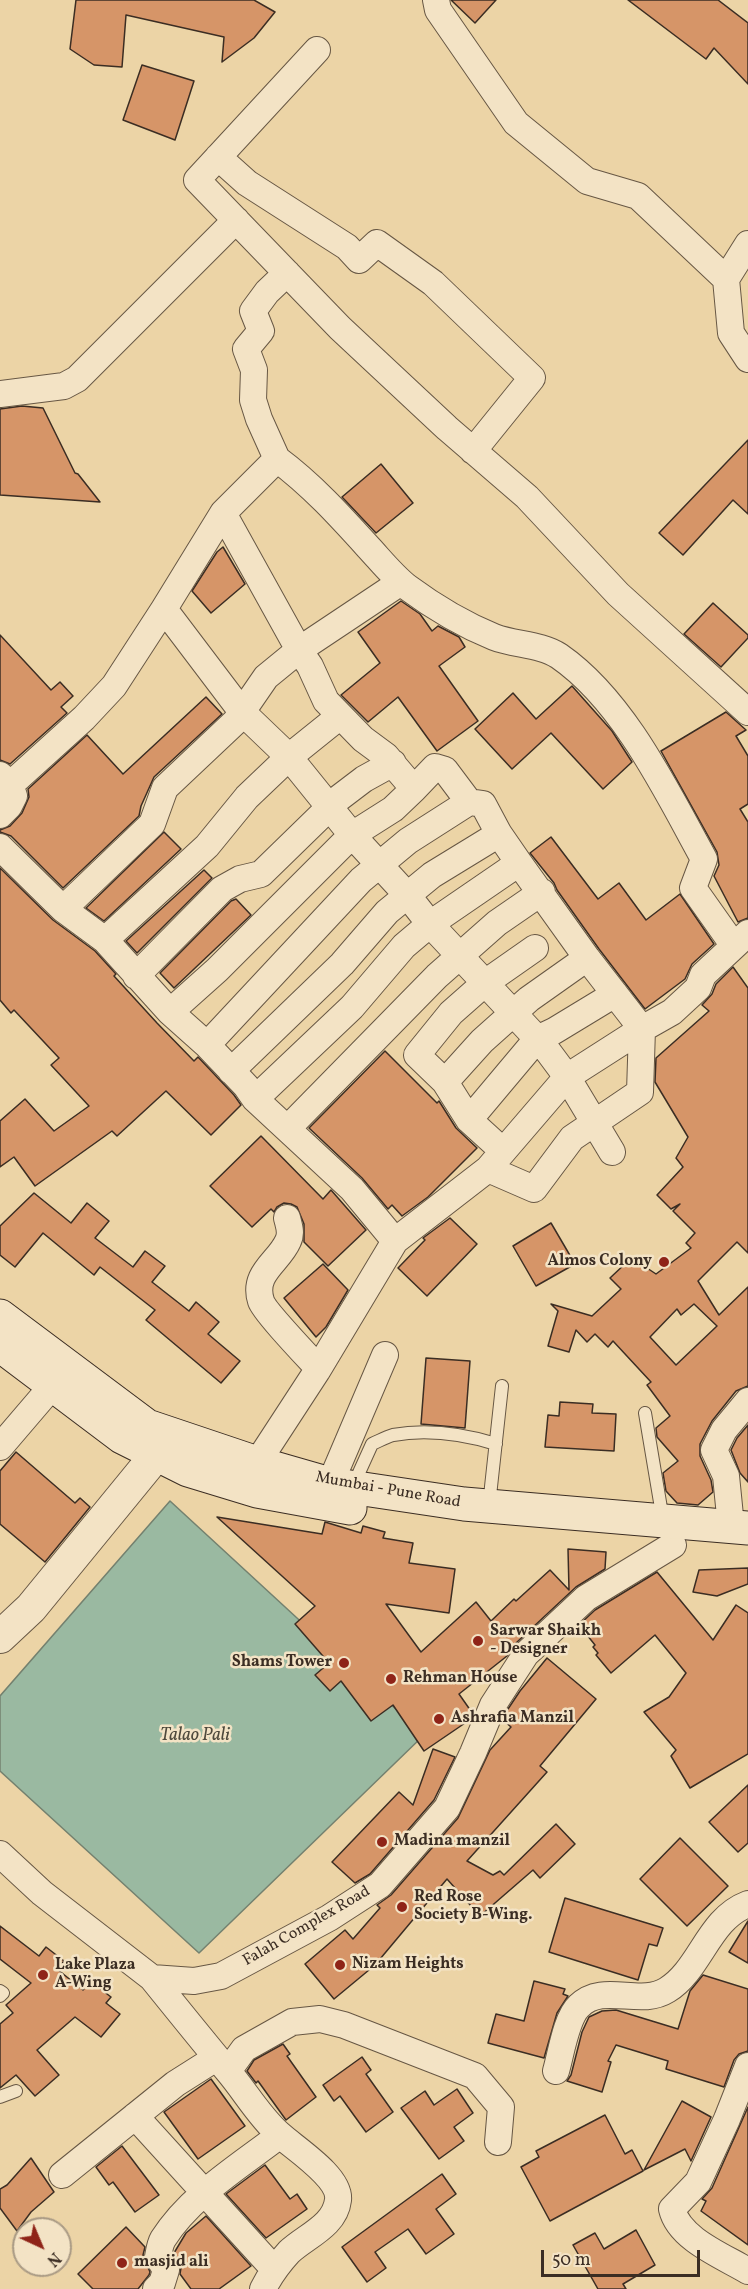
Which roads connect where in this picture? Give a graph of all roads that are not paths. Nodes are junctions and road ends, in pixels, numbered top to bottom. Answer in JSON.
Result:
{"nodes":[{"id":1,"x":436,"y":0,"type":"edge"},
{"id":2,"x":317,"y":50,"type":"dead end"},
{"id":3,"x":218,"y":157,"type":"junction"},
{"id":4,"x":236,"y":220,"type":"junction"},
{"id":5,"x":748,"y":244,"type":"edge"},
{"id":6,"x":287,"y":273,"type":"junction"},
{"id":7,"x":726,"y":279,"type":"junction"},
{"id":8,"x":748,"y":359,"type":"edge"},
{"id":9,"x":0,"y":394,"type":"edge"},
{"id":10,"x":473,"y":451,"type":"junction"},
{"id":11,"x":277,"y":459,"type":"junction"},
{"id":12,"x":223,"y":513,"type":"junction"},
{"id":13,"x":401,"y":582,"type":"junction"},
{"id":14,"x":164,"y":609,"type":"junction"},
{"id":15,"x":299,"y":650,"type":"junction"},
{"id":16,"x":242,"y":712,"type":"junction"},
{"id":17,"x":748,"y":712,"type":"edge"},
{"id":18,"x":340,"y":716,"type":"junction"},
{"id":19,"x":289,"y":757,"type":"junction"},
{"id":20,"x":393,"y":764,"type":"junction"},
{"id":21,"x":5,"y":780,"type":"edge"},
{"id":22,"x":414,"y":789,"type":"junction"},
{"id":23,"x":469,"y":802,"type":"junction"},
{"id":24,"x":329,"y":807,"type":"junction"},
{"id":25,"x":0,"y":815,"type":"edge"},
{"id":26,"x":499,"y":834,"type":"junction"},
{"id":27,"x":352,"y":835,"type":"junction"},
{"id":28,"x":0,"y":847,"type":"edge"},
{"id":29,"x":519,"y":863,"type":"junction"},
{"id":30,"x":380,"y":864,"type":"junction"},
{"id":31,"x":542,"y":892,"type":"junction"},
{"id":32,"x":408,"y":896,"type":"junction"},
{"id":33,"x":63,"y":909,"type":"junction"},
{"id":34,"x":430,"y":924,"type":"junction"},
{"id":35,"x":105,"y":940,"type":"junction"},
{"id":36,"x":741,"y":940,"type":"edge"},
{"id":37,"x":535,"y":948,"type":"dead end"},
{"id":38,"x":461,"y":956,"type":"junction"},
{"id":39,"x":587,"y":958,"type":"junction"},
{"id":40,"x":136,"y":976,"type":"junction"},
{"id":41,"x":485,"y":983,"type":"junction"},
{"id":42,"x":615,"y":994,"type":"junction"},
{"id":43,"x":170,"y":1012,"type":"junction"},
{"id":44,"x":513,"y":1013,"type":"junction"},
{"id":45,"x":642,"y":1029,"type":"junction"},
{"id":46,"x":537,"y":1039,"type":"junction"},
{"id":47,"x":207,"y":1045,"type":"junction"},
{"id":48,"x":231,"y":1071,"type":"junction"},
{"id":49,"x":567,"y":1077,"type":"junction"},
{"id":50,"x":445,"y":1082,"type":"junction"},
{"id":51,"x":255,"y":1099,"type":"junction"},
{"id":52,"x":469,"y":1120,"type":"junction"},
{"id":53,"x":594,"y":1122,"type":"junction"},
{"id":54,"x":288,"y":1128,"type":"junction"},
{"id":55,"x":612,"y":1152,"type":"dead end"},
{"id":56,"x":496,"y":1160,"type":"junction"},
{"id":57,"x":287,"y":1218,"type":"dead end"},
{"id":58,"x":395,"y":1241,"type":"junction"},
{"id":59,"x":0,"y":1316,"type":"edge"},
{"id":60,"x":0,"y":1345,"type":"edge"},
{"id":61,"x":385,"y":1355,"type":"dead end"},
{"id":62,"x":318,"y":1368,"type":"junction"},
{"id":63,"x":53,"y":1385,"type":"junction"},
{"id":64,"x":502,"y":1386,"type":"dead end"},
{"id":65,"x":748,"y":1401,"type":"edge"},
{"id":66,"x":645,"y":1413,"type":"dead end"},
{"id":67,"x":496,"y":1444,"type":"junction"},
{"id":68,"x":167,"y":1446,"type":"junction"},
{"id":69,"x":0,"y":1447,"type":"edge"},
{"id":70,"x":251,"y":1475,"type":"junction"},
{"id":71,"x":342,"y":1485,"type":"junction"},
{"id":72,"x":489,"y":1506,"type":"junction"},
{"id":73,"x":668,"y":1533,"type":"junction"},
{"id":74,"x":742,"y":1535,"type":"edge"},
{"id":75,"x":0,"y":1637,"type":"edge"},
{"id":76,"x":0,"y":1854,"type":"edge"},
{"id":77,"x":748,"y":1904,"type":"edge"},
{"id":78,"x":152,"y":1978,"type":"junction"},
{"id":79,"x":0,"y":1991,"type":"edge"},
{"id":80,"x":0,"y":1996,"type":"edge"},
{"id":81,"x":222,"y":2064,"type":"junction"},
{"id":82,"x":748,"y":2066,"type":"edge"},
{"id":83,"x":556,"y":2071,"type":"dead end"},
{"id":84,"x":16,"y":2091,"type":"dead end"},
{"id":85,"x":0,"y":2097,"type":"edge"},
{"id":86,"x":135,"y":2116,"type":"junction"},
{"id":87,"x":280,"y":2135,"type":"junction"},
{"id":88,"x":498,"y":2142,"type":"dead end"},
{"id":89,"x":62,"y":2175,"type":"dead end"},
{"id":90,"x":206,"y":2193,"type":"junction"},
{"id":91,"x":748,"y":2271,"type":"edge"},
{"id":92,"x":268,"y":2279,"type":"edge"},
{"id":93,"x":156,"y":2289,"type":"edge"}],
"edges":[{"from":1,"to":7,"type":"street"},
{"from":2,"to":3,"type":"street"},
{"from":3,"to":4,"type":"street"},
{"from":3,"to":10,"type":"street"},
{"from":4,"to":6,"type":"street"},
{"from":4,"to":9,"type":"street"},
{"from":5,"to":7,"type":"street"},
{"from":6,"to":10,"type":"street"},
{"from":6,"to":11,"type":"street"},
{"from":7,"to":8,"type":"street"},
{"from":10,"to":17,"type":"street"},
{"from":11,"to":12,"type":"street"},
{"from":11,"to":13,"type":"street"},
{"from":12,"to":14,"type":"street"},
{"from":12,"to":15,"type":"street"},
{"from":13,"to":15,"type":"street"},
{"from":13,"to":36,"type":"street"},
{"from":14,"to":16,"type":"street"},
{"from":14,"to":21,"type":"street"},
{"from":15,"to":16,"type":"street"},
{"from":15,"to":18,"type":"street"},
{"from":16,"to":19,"type":"street"},
{"from":16,"to":33,"type":"street"},
{"from":18,"to":19,"type":"street"},
{"from":18,"to":20,"type":"street"},
{"from":19,"to":24,"type":"street"},
{"from":19,"to":35,"type":"street"},
{"from":20,"to":22,"type":"street"},
{"from":20,"to":24,"type":"street"},
{"from":21,"to":25,"type":"street"},
{"from":22,"to":23,"type":"street"},
{"from":22,"to":27,"type":"street"},
{"from":23,"to":26,"type":"street"},
{"from":23,"to":30,"type":"street"},
{"from":24,"to":27,"type":"street"},
{"from":24,"to":40,"type":"street"},
{"from":26,"to":29,"type":"street"},
{"from":26,"to":32,"type":"street"},
{"from":27,"to":30,"type":"street"},
{"from":27,"to":43,"type":"street"},
{"from":28,"to":33,"type":"street"},
{"from":29,"to":31,"type":"street"},
{"from":29,"to":34,"type":"street"},
{"from":30,"to":32,"type":"street"},
{"from":30,"to":47,"type":"street"},
{"from":31,"to":38,"type":"street"},
{"from":31,"to":39,"type":"street"},
{"from":32,"to":34,"type":"street"},
{"from":32,"to":48,"type":"street"},
{"from":33,"to":35,"type":"street"},
{"from":34,"to":38,"type":"street"},
{"from":34,"to":51,"type":"street"},
{"from":35,"to":40,"type":"street"},
{"from":36,"to":45,"type":"street"},
{"from":37,"to":41,"type":"street"},
{"from":38,"to":41,"type":"street"},
{"from":38,"to":54,"type":"street"},
{"from":39,"to":42,"type":"street"},
{"from":39,"to":44,"type":"street"},
{"from":40,"to":43,"type":"street"},
{"from":41,"to":44,"type":"street"},
{"from":41,"to":50,"type":"street"},
{"from":42,"to":45,"type":"street"},
{"from":42,"to":46,"type":"street"},
{"from":43,"to":47,"type":"street"},
{"from":44,"to":46,"type":"street"},
{"from":44,"to":50,"type":"street"},
{"from":45,"to":49,"type":"street"},
{"from":45,"to":53,"type":"street"},
{"from":46,"to":49,"type":"street"},
{"from":46,"to":52,"type":"street"},
{"from":47,"to":48,"type":"street"},
{"from":48,"to":51,"type":"street"},
{"from":49,"to":53,"type":"street"},
{"from":49,"to":56,"type":"street"},
{"from":50,"to":52,"type":"street"},
{"from":51,"to":54,"type":"street"},
{"from":52,"to":56,"type":"street"},
{"from":53,"to":55,"type":"street"},
{"from":53,"to":56,"type":"street"},
{"from":54,"to":58,"type":"street"},
{"from":56,"to":58,"type":"street"},
{"from":57,"to":62,"type":"street"},
{"from":58,"to":62,"type":"street"},
{"from":59,"to":68,"type":"main road","name":"Mumbai - Pune Road"},
{"from":60,"to":63,"type":"main road","name":"Mumbai - Pune Road"},
{"from":61,"to":71,"type":"street"},
{"from":62,"to":70,"type":"street"},
{"from":63,"to":68,"type":"main road","name":"Mumbai - Pune Road"},
{"from":63,"to":69,"type":"street"},
{"from":64,"to":67,"type":"lane"},
{"from":65,"to":74,"type":"street"},
{"from":66,"to":73,"type":"lane"},
{"from":67,"to":71,"type":"lane"},
{"from":67,"to":72,"type":"lane"},
{"from":68,"to":70,"type":"main road","name":"Mumbai - Pune Road"},
{"from":68,"to":75,"type":"street"},
{"from":70,"to":71,"type":"main road","name":"Mumbai - Pune Road"},
{"from":70,"to":73,"type":"main road","name":"Mumbai - Pune Road"},
{"from":71,"to":72,"type":"main road","name":"Mumbai - Pune Road"},
{"from":72,"to":73,"type":"main road","name":"Mumbai - Pune Road"},
{"from":73,"to":74,"type":"main road","name":"Mumbai - Pune Road"},
{"from":73,"to":78,"type":"street","name":"Falah Complex Road"},
{"from":76,"to":78,"type":"street"},
{"from":77,"to":83,"type":"street"},
{"from":78,"to":81,"type":"street"},
{"from":79,"to":80,"type":"lane"},
{"from":81,"to":86,"type":"street"},
{"from":81,"to":87,"type":"street"},
{"from":81,"to":88,"type":"street"},
{"from":82,"to":91,"type":"street"},
{"from":84,"to":85,"type":"lane"},
{"from":86,"to":89,"type":"street"},
{"from":86,"to":90,"type":"street"},
{"from":87,"to":90,"type":"street"},
{"from":87,"to":92,"type":"street"},
{"from":90,"to":92,"type":"street"},
{"from":90,"to":93,"type":"street"}]}
